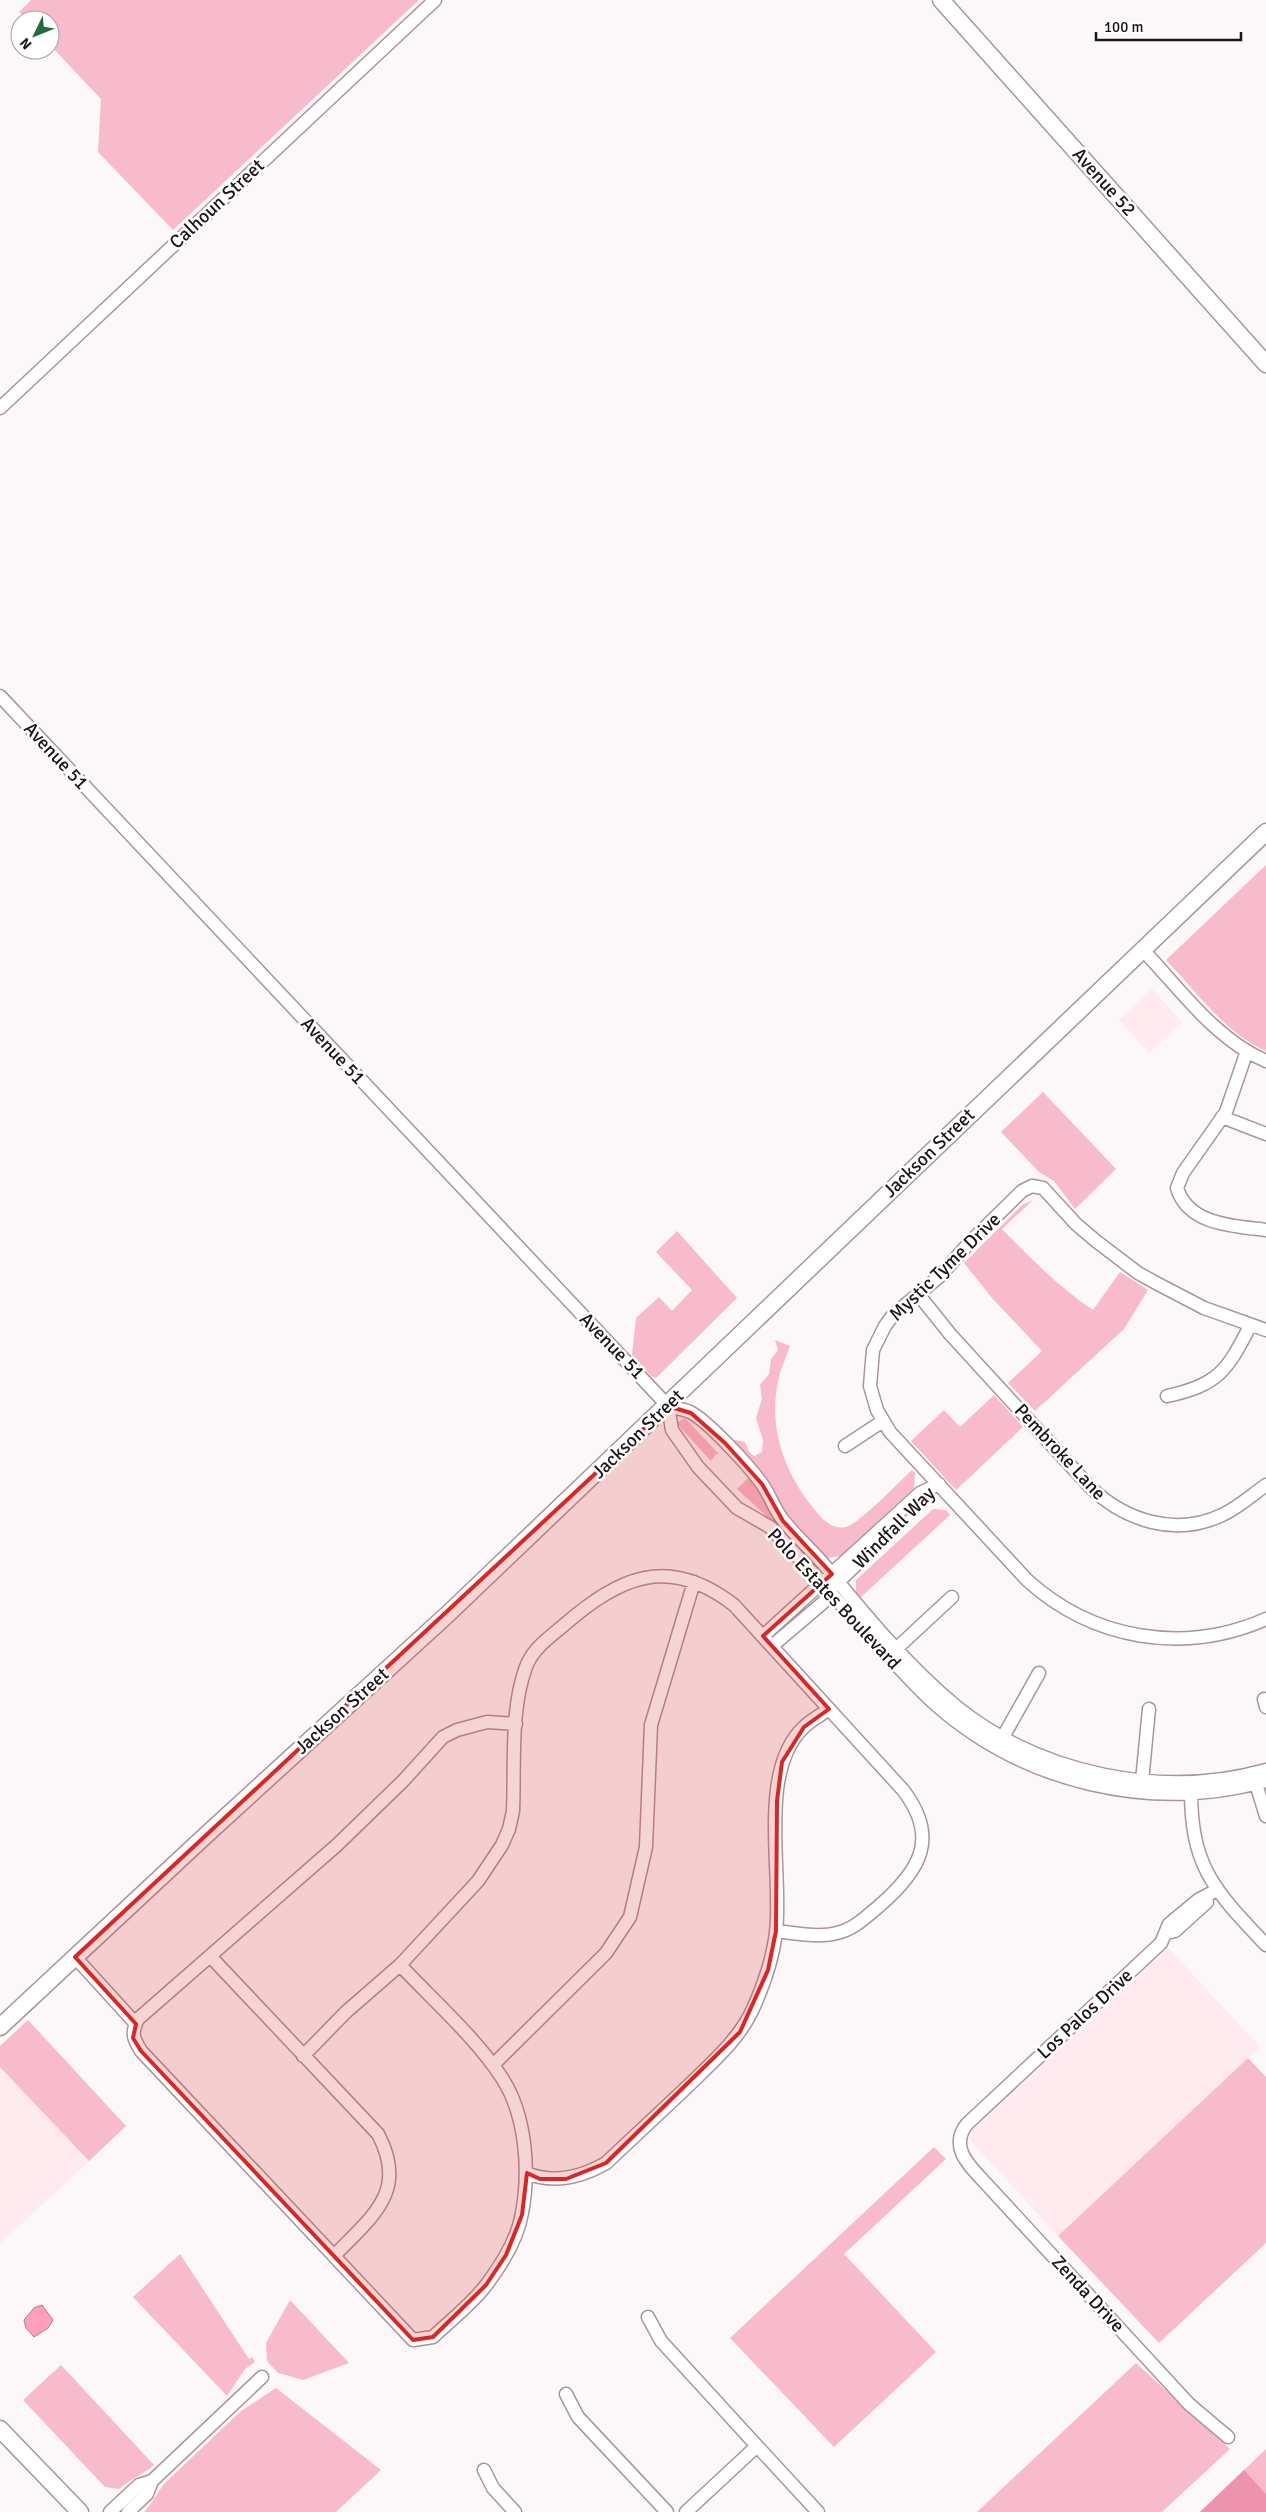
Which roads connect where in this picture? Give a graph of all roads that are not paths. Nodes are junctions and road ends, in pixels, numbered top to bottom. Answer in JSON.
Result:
{"nodes":[{"id":1,"x":434,"y":0,"type":"edge"},
{"id":2,"x":941,"y":0,"type":"edge"},
{"id":3,"x":1266,"y":364,"type":"edge"},
{"id":4,"x":0,"y":408,"type":"edge"},
{"id":5,"x":0,"y":696,"type":"edge"},
{"id":6,"x":1266,"y":832,"type":"edge"},
{"id":7,"x":1143,"y":950,"type":"junction"},
{"id":8,"x":1247,"y":1051,"type":"junction"},
{"id":9,"x":1266,"y":1061,"type":"edge"},
{"id":10,"x":1222,"y":1117,"type":"junction"},
{"id":11,"x":1266,"y":1134,"type":"edge"},
{"id":12,"x":1266,"y":1230,"type":"edge"},
{"id":13,"x":918,"y":1294,"type":"junction"},
{"id":14,"x":1250,"y":1326,"type":"junction"},
{"id":15,"x":1266,"y":1330,"type":"edge"},
{"id":16,"x":1167,"y":1396,"type":"dead end"},
{"id":17,"x":668,"y":1406,"type":"junction"},
{"id":18,"x":883,"y":1421,"type":"junction"},
{"id":19,"x":845,"y":1446,"type":"dead end"},
{"id":20,"x":939,"y":1484,"type":"junction"},
{"id":21,"x":1266,"y":1485,"type":"edge"},
{"id":22,"x":694,"y":1582,"type":"junction"},
{"id":23,"x":830,"y":1583,"type":"junction"},
{"id":24,"x":952,"y":1597,"type":"dead end"},
{"id":25,"x":1266,"y":1619,"type":"edge"},
{"id":26,"x":768,"y":1641,"type":"junction"},
{"id":27,"x":898,"y":1648,"type":"junction"},
{"id":28,"x":1039,"y":1673,"type":"dead end"},
{"id":29,"x":1149,"y":1709,"type":"dead end"},
{"id":30,"x":829,"y":1710,"type":"junction"},
{"id":31,"x":516,"y":1724,"type":"junction"},
{"id":32,"x":1003,"y":1737,"type":"junction"},
{"id":33,"x":1266,"y":1770,"type":"edge"},
{"id":34,"x":1142,"y":1781,"type":"junction"},
{"id":35,"x":1261,"y":1782,"type":"edge"},
{"id":36,"x":1191,"y":1788,"type":"junction"},
{"id":37,"x":1266,"y":1816,"type":"edge"},
{"id":38,"x":1217,"y":1890,"type":"junction"},
{"id":39,"x":776,"y":1931,"type":"junction"},
{"id":40,"x":1266,"y":1946,"type":"edge"},
{"id":41,"x":210,"y":1956,"type":"junction"},
{"id":42,"x":75,"y":1957,"type":"junction"},
{"id":43,"x":400,"y":1965,"type":"junction"},
{"id":44,"x":136,"y":2024,"type":"junction"},
{"id":45,"x":0,"y":2027,"type":"edge"},
{"id":46,"x":303,"y":2056,"type":"junction"},
{"id":47,"x":493,"y":2065,"type":"junction"},
{"id":48,"x":958,"y":2143,"type":"joint"},
{"id":49,"x":526,"y":2173,"type":"junction"},
{"id":50,"x":334,"y":2256,"type":"junction"},
{"id":51,"x":648,"y":2317,"type":"dead end"},
{"id":52,"x":262,"y":2377,"type":"dead end"},
{"id":53,"x":566,"y":2394,"type":"dead end"},
{"id":54,"x":0,"y":2429,"type":"edge"},
{"id":55,"x":1228,"y":2437,"type":"dead end"},
{"id":56,"x":757,"y":2446,"type":"junction"},
{"id":57,"x":484,"y":2470,"type":"dead end"},
{"id":58,"x":152,"y":2481,"type":"junction"},
{"id":59,"x":80,"y":2512,"type":"edge"},
{"id":60,"x":110,"y":2512,"type":"edge"},
{"id":61,"x":128,"y":2512,"type":"edge"},
{"id":62,"x":515,"y":2512,"type":"edge"},
{"id":63,"x":667,"y":2512,"type":"edge"},
{"id":64,"x":686,"y":2512,"type":"edge"},
{"id":65,"x":818,"y":2512,"type":"edge"}],
"edges":[{"from":1,"to":4,"type":"street","name":"Calhoun Street"},
{"from":2,"to":3,"type":"main road","name":"Avenue 52"},
{"from":5,"to":17,"type":"street","name":"Avenue 51"},
{"from":6,"to":7,"type":"main road","name":"Jackson Street"},
{"from":7,"to":8,"type":"street"},
{"from":7,"to":17,"type":"main road","name":"Jackson Street"},
{"from":8,"to":9,"type":"street"},
{"from":8,"to":10,"type":"street"},
{"from":10,"to":11,"type":"street"},
{"from":10,"to":12,"type":"street"},
{"from":13,"to":14,"type":"street","name":"Mystic Tyme Drive"},
{"from":13,"to":18,"type":"street","name":"Mystic Tyme Drive"},
{"from":13,"to":21,"type":"street","name":"Pembroke Lane"},
{"from":14,"to":15,"type":"street"},
{"from":14,"to":16,"type":"street"},
{"from":17,"to":23,"type":"street","name":"Polo Estates Boulevard"},
{"from":17,"to":23,"type":"street","name":"Polo Estates Boulevard"},
{"from":17,"to":42,"type":"main road","name":"Jackson Street"},
{"from":18,"to":19,"type":"street"},
{"from":18,"to":20,"type":"street","name":"Mystic Tyme Drive"},
{"from":20,"to":23,"type":"street","name":"Windfall Way"},
{"from":20,"to":25,"type":"street","name":"Mystic Tyme Drive"},
{"from":22,"to":26,"type":"street"},
{"from":22,"to":31,"type":"street"},
{"from":22,"to":47,"type":"street"},
{"from":23,"to":26,"type":"street","name":"Windfall Way"},
{"from":23,"to":27,"type":"street","name":"Polo Estates Boulevard"},
{"from":23,"to":36,"type":"street","name":"Polo Estates Boulevard"},
{"from":24,"to":27,"type":"street"},
{"from":26,"to":30,"type":"street"},
{"from":27,"to":32,"type":"street","name":"Polo Estates Boulevard"},
{"from":28,"to":32,"type":"street"},
{"from":29,"to":34,"type":"street"},
{"from":30,"to":39,"type":"street"},
{"from":30,"to":39,"type":"street"},
{"from":31,"to":41,"type":"street"},
{"from":31,"to":43,"type":"street"},
{"from":32,"to":34,"type":"street","name":"Polo Estates Boulevard"},
{"from":33,"to":36,"type":"street","name":"Polo Estates Boulevard"},
{"from":34,"to":36,"type":"street","name":"Polo Estates Boulevard"},
{"from":35,"to":36,"type":"street","name":"Polo Estates Boulevard"},
{"from":35,"to":37,"type":"street"},
{"from":36,"to":38,"type":"street"},
{"from":38,"to":40,"type":"street"},
{"from":38,"to":48,"type":"street","name":"Los Palos Drive"},
{"from":39,"to":49,"type":"street"},
{"from":41,"to":44,"type":"street"},
{"from":41,"to":46,"type":"street"},
{"from":42,"to":44,"type":"street"},
{"from":42,"to":45,"type":"main road","name":"Jackson Street"},
{"from":43,"to":46,"type":"street"},
{"from":43,"to":47,"type":"street"},
{"from":44,"to":50,"type":"street"},
{"from":46,"to":50,"type":"street"},
{"from":47,"to":49,"type":"street"},
{"from":48,"to":55,"type":"street","name":"Zenda Drive"},
{"from":49,"to":50,"type":"street"},
{"from":51,"to":56,"type":"street"},
{"from":52,"to":58,"type":"street"},
{"from":53,"to":63,"type":"street"},
{"from":54,"to":59,"type":"main road"},
{"from":56,"to":64,"type":"street"},
{"from":56,"to":65,"type":"street"},
{"from":57,"to":62,"type":"street"},
{"from":58,"to":60,"type":"street"},
{"from":58,"to":61,"type":"street"}]}
